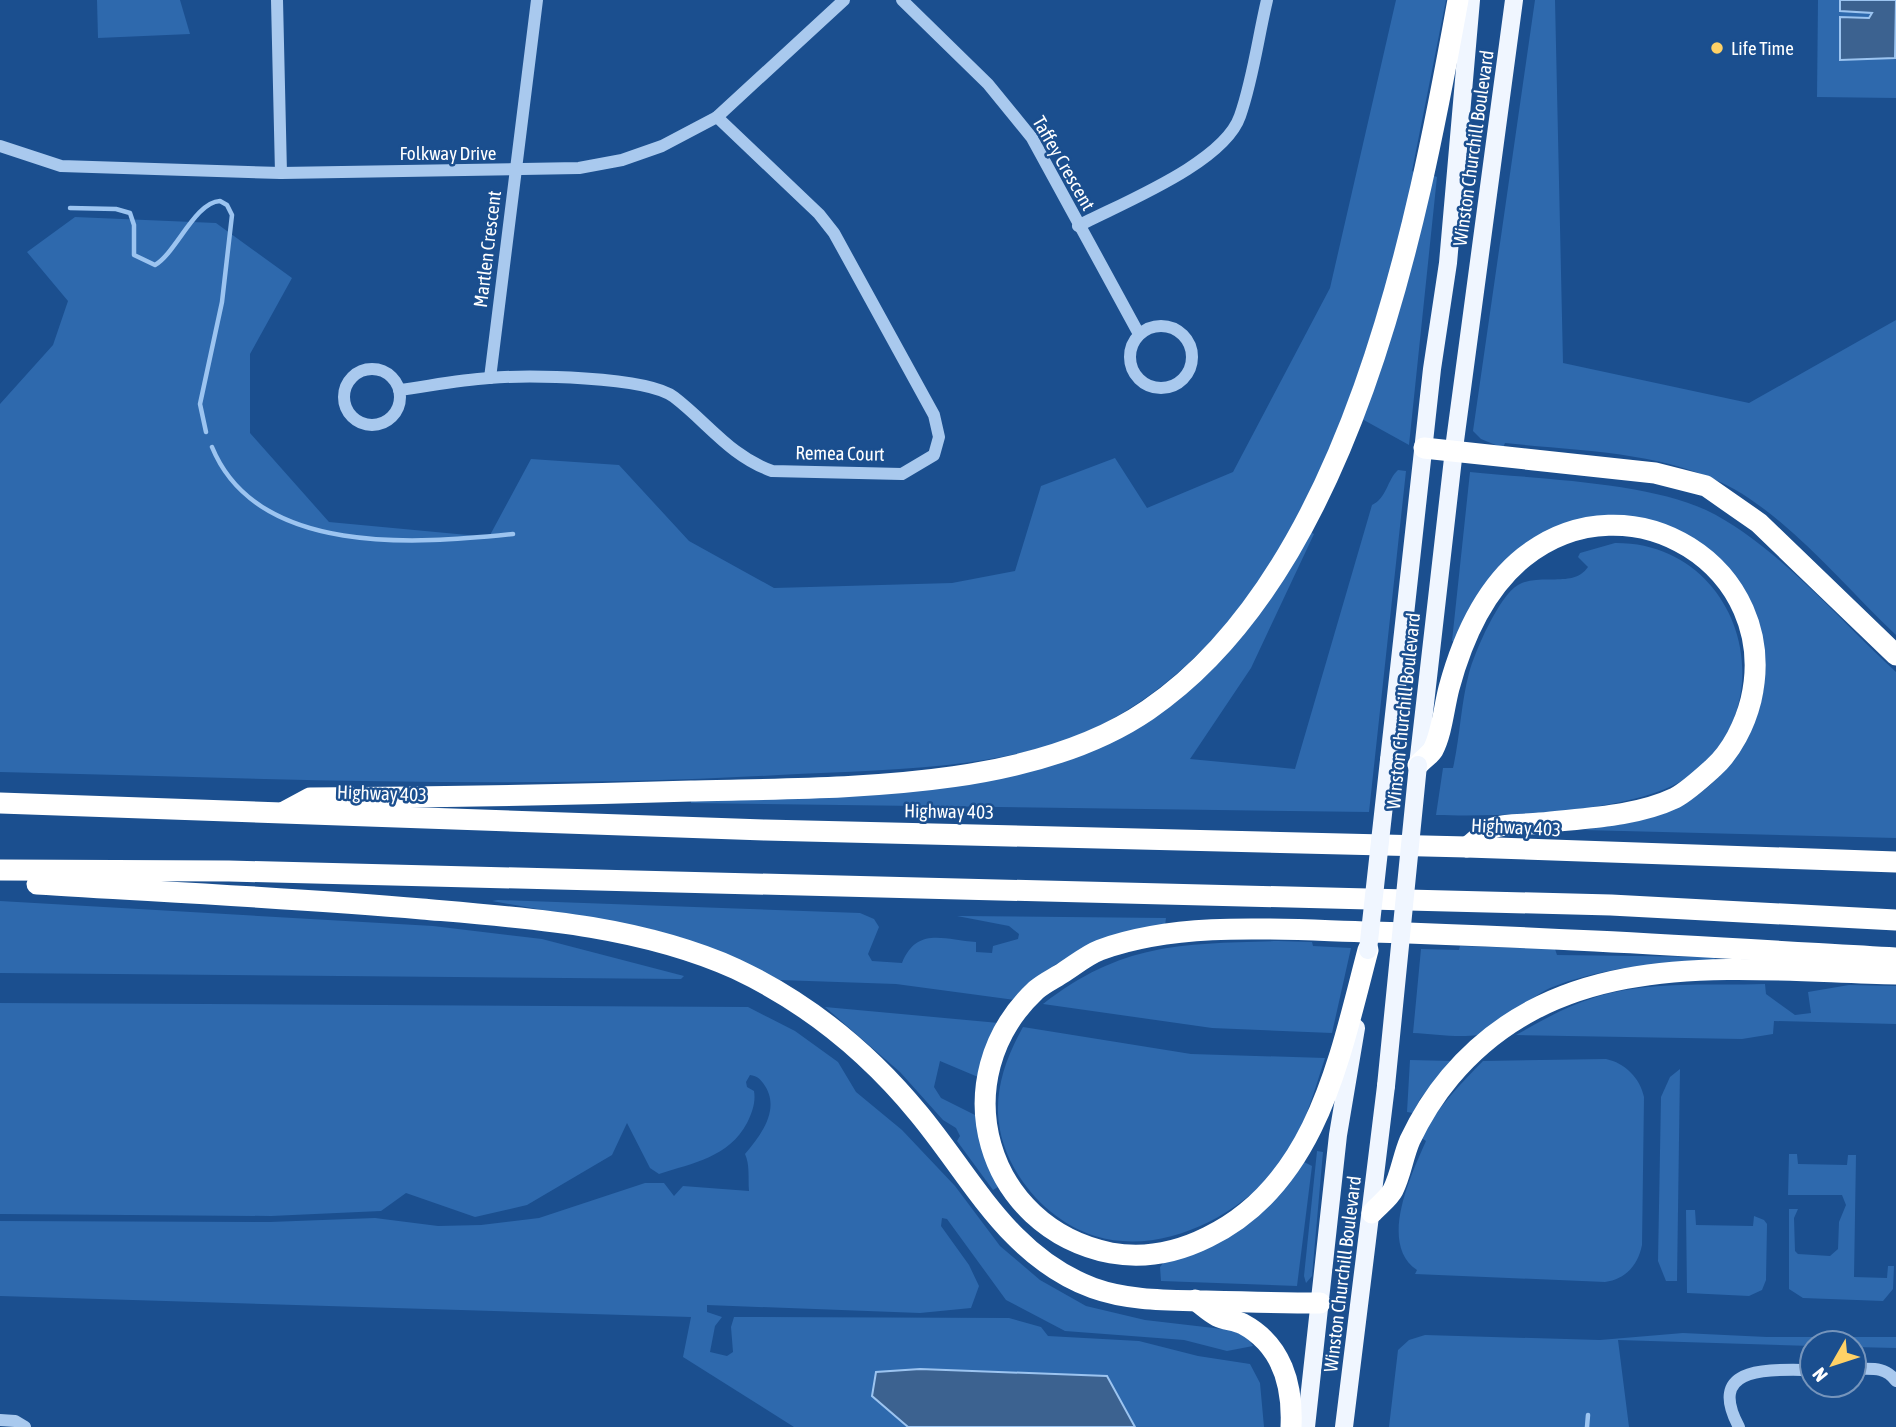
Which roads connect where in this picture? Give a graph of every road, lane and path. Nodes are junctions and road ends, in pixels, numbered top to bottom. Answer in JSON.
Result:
{"nodes":[{"id":1,"x":277,"y":0,"type":"edge"},
{"id":2,"x":537,"y":0,"type":"edge"},
{"id":3,"x":844,"y":0,"type":"edge"},
{"id":4,"x":902,"y":0,"type":"edge"},
{"id":5,"x":1267,"y":0,"type":"edge"},
{"id":6,"x":1458,"y":0,"type":"edge"},
{"id":7,"x":1471,"y":0,"type":"edge"},
{"id":8,"x":1514,"y":0,"type":"edge"},
{"id":9,"x":717,"y":117,"type":"junction"},
{"id":10,"x":0,"y":146,"type":"edge"},
{"id":11,"x":517,"y":171,"type":"junction"},
{"id":12,"x":281,"y":173,"type":"junction"},
{"id":13,"x":1078,"y":226,"type":"junction"},
{"id":14,"x":1139,"y":334,"type":"junction"},
{"id":15,"x":490,"y":378,"type":"junction"},
{"id":16,"x":399,"y":390,"type":"junction"},
{"id":17,"x":1424,"y":448,"type":"junction"},
{"id":18,"x":1454,"y":451,"type":"junction"},
{"id":19,"x":1896,"y":655,"type":"edge"},
{"id":20,"x":1418,"y":765,"type":"junction"},
{"id":21,"x":0,"y":803,"type":"edge"},
{"id":22,"x":284,"y":812,"type":"junction"},
{"id":23,"x":1467,"y":847,"type":"junction"},
{"id":24,"x":1896,"y":862,"type":"edge"},
{"id":25,"x":0,"y":870,"type":"edge"},
{"id":26,"x":0,"y":881,"type":"edge"},
{"id":27,"x":1896,"y":920,"type":"edge"},
{"id":28,"x":1368,"y":950,"type":"joint"},
{"id":29,"x":1896,"y":958,"type":"edge"},
{"id":30,"x":1896,"y":974,"type":"edge"},
{"id":31,"x":1336,"y":1090,"type":"junction"},
{"id":32,"x":1372,"y":1213,"type":"junction"},
{"id":33,"x":1195,"y":1300,"type":"junction"},
{"id":34,"x":1320,"y":1303,"type":"junction"},
{"id":35,"x":1868,"y":1369,"type":"edge"},
{"id":36,"x":1798,"y":1370,"type":"edge"},
{"id":37,"x":1896,"y":1381,"type":"edge"},
{"id":38,"x":0,"y":1420,"type":"edge"},
{"id":39,"x":24,"y":1427,"type":"edge"},
{"id":40,"x":1291,"y":1427,"type":"edge"},
{"id":41,"x":1307,"y":1427,"type":"edge"},
{"id":42,"x":1344,"y":1427,"type":"edge"},
{"id":43,"x":1739,"y":1427,"type":"edge"}],
"edges":[{"from":1,"to":12,"type":"street"},
{"from":2,"to":11,"type":"street","name":"Martlen Crescent"},
{"from":3,"to":9,"type":"street","name":"Folkway Drive"},
{"from":4,"to":13,"type":"street","name":"Taffey Crescent"},
{"from":5,"to":13,"type":"street"},
{"from":6,"to":22,"type":"highway"},
{"from":7,"to":17,"type":"main road","name":"Winston Churchill Boulevard"},
{"from":8,"to":18,"type":"main road","name":"Winston Churchill Boulevard"},
{"from":9,"to":11,"type":"street","name":"Folkway Drive"},
{"from":9,"to":15,"type":"street","name":"Remea Court"},
{"from":10,"to":12,"type":"street","name":"Folkway Drive"},
{"from":11,"to":12,"type":"street","name":"Folkway Drive"},
{"from":11,"to":15,"type":"street","name":"Martlen Crescent"},
{"from":13,"to":14,"type":"street","name":"Taffey Crescent"},
{"from":14,"to":14,"type":"street"},
{"from":15,"to":16,"type":"street","name":"Remea Court"},
{"from":16,"to":16,"type":"street"},
{"from":17,"to":18,"type":"highway"},
{"from":17,"to":28,"type":"main road","name":"Winston Churchill Boulevard","bridge":true},
{"from":18,"to":19,"type":"highway"},
{"from":18,"to":20,"type":"main road","name":"Winston Churchill Boulevard"},
{"from":20,"to":23,"type":"highway"},
{"from":20,"to":32,"type":"main road","name":"Winston Churchill Boulevard","bridge":true},
{"from":21,"to":22,"type":"highway","name":"Highway 403"},
{"from":22,"to":23,"type":"highway","name":"Highway 403"},
{"from":23,"to":24,"type":"highway","name":"Highway 403"},
{"from":25,"to":27,"type":"highway"},
{"from":26,"to":33,"type":"highway"},
{"from":28,"to":31,"type":"highway"},
{"from":29,"to":31,"type":"highway"},
{"from":30,"to":32,"type":"highway"},
{"from":31,"to":34,"type":"main road","name":"Winston Churchill Boulevard"},
{"from":32,"to":42,"type":"main road","name":"Winston Churchill Boulevard"},
{"from":33,"to":34,"type":"highway"},
{"from":33,"to":40,"type":"highway"},
{"from":34,"to":41,"type":"main road","name":"Winston Churchill Boulevard"},
{"from":35,"to":37,"type":"street"},
{"from":36,"to":43,"type":"street"},
{"from":38,"to":39,"type":"street"}]}
